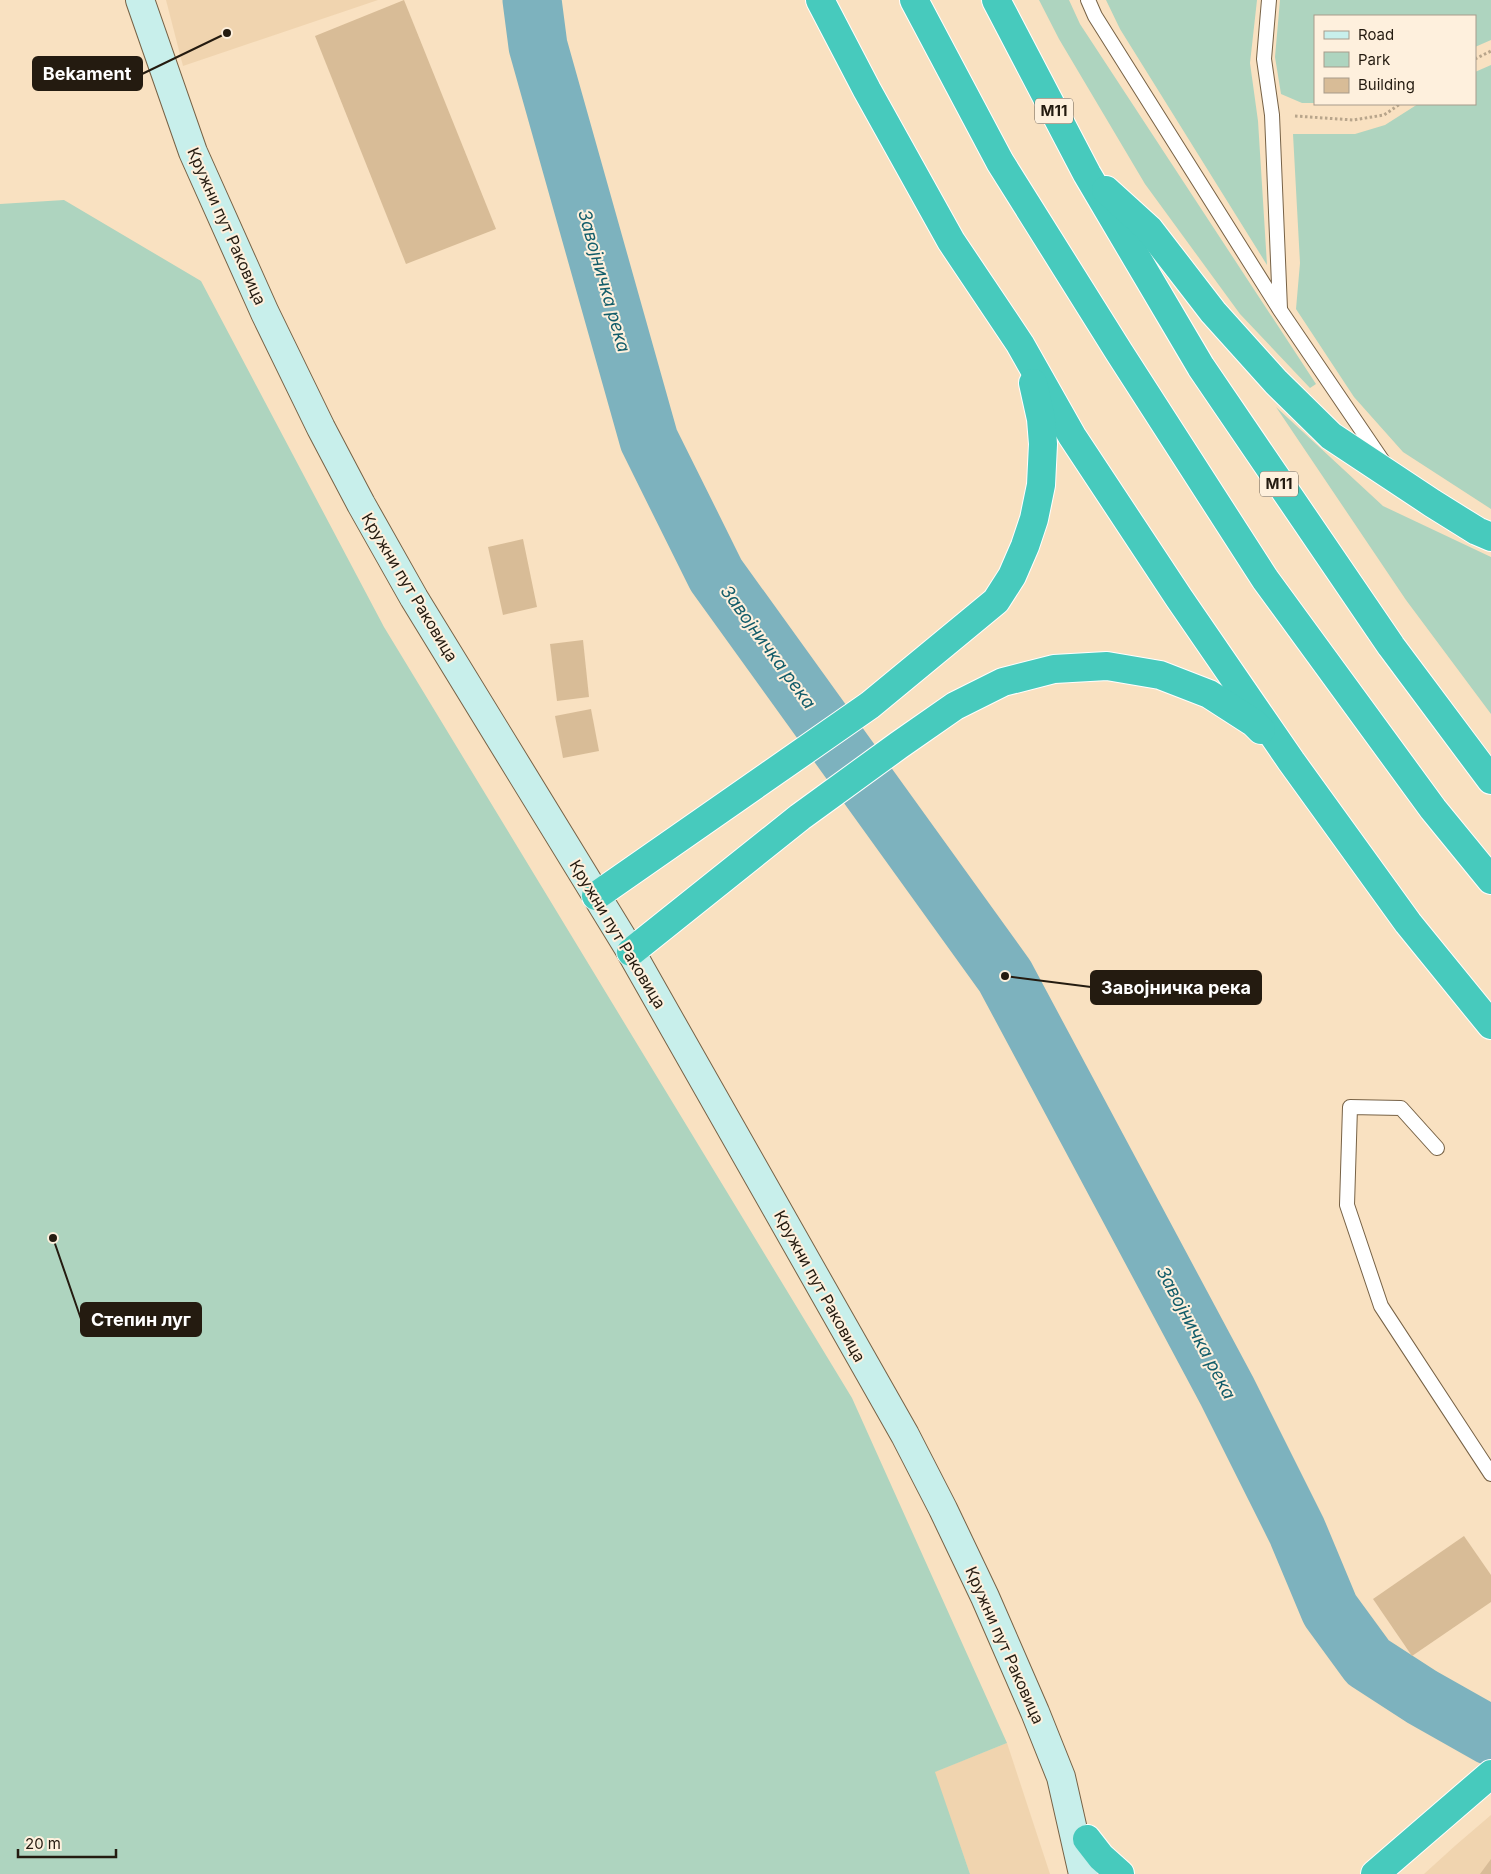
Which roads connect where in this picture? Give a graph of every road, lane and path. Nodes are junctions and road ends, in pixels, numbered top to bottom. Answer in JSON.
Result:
{"nodes":[{"id":1,"x":140,"y":0,"type":"edge"},
{"id":2,"x":820,"y":0,"type":"edge"},
{"id":3,"x":914,"y":0,"type":"edge"},
{"id":4,"x":996,"y":0,"type":"edge"},
{"id":5,"x":1088,"y":0,"type":"edge"},
{"id":6,"x":1269,"y":0,"type":"edge"},
{"id":7,"x":1491,"y":51,"type":"edge"},
{"id":8,"x":1476,"y":58,"type":"edge"},
{"id":9,"x":1399,"y":105,"type":"edge"},
{"id":10,"x":1272,"y":115,"type":"junction"},
{"id":11,"x":1087,"y":174,"type":"junction"},
{"id":12,"x":1280,"y":310,"type":"junction"},
{"id":13,"x":1020,"y":344,"type":"junction"},
{"id":14,"x":1394,"y":478,"type":"junction"},
{"id":15,"x":1491,"y":537,"type":"edge"},
{"id":16,"x":1291,"y":761,"type":"junction"},
{"id":17,"x":1491,"y":780,"type":"edge"},
{"id":18,"x":1491,"y":880,"type":"edge"},
{"id":19,"x":596,"y":896,"type":"junction"},
{"id":20,"x":631,"y":952,"type":"junction"},
{"id":21,"x":1491,"y":1025,"type":"edge"},
{"id":22,"x":1437,"y":1148,"type":"dead end"},
{"id":23,"x":1491,"y":1474,"type":"edge"},
{"id":24,"x":1491,"y":1774,"type":"edge"},
{"id":25,"x":1061,"y":1777,"type":"junction"},
{"id":26,"x":1087,"y":1840,"type":"junction"},
{"id":27,"x":1083,"y":1874,"type":"edge"},
{"id":28,"x":1102,"y":1874,"type":"edge"},
{"id":29,"x":1120,"y":1874,"type":"edge"},
{"id":30,"x":1375,"y":1874,"type":"edge"}],
"edges":[{"from":1,"to":19,"type":"main road","name":"Кружни пут Раковица"},
{"from":2,"to":13,"type":"highway"},
{"from":3,"to":18,"type":"highway"},
{"from":4,"to":11,"type":"highway","number":"M11"},
{"from":5,"to":12,"type":"lane"},
{"from":6,"to":10,"type":"lane"},
{"from":7,"to":8,"type":"path"},
{"from":9,"to":10,"type":"path"},
{"from":10,"to":12,"type":"lane"},
{"from":11,"to":14,"type":"highway"},
{"from":11,"to":17,"type":"highway","number":"M11"},
{"from":12,"to":14,"type":"lane"},
{"from":13,"to":16,"type":"highway"},
{"from":13,"to":19,"type":"highway"},
{"from":14,"to":15,"type":"highway"},
{"from":16,"to":20,"type":"highway"},
{"from":16,"to":21,"type":"highway"},
{"from":19,"to":20,"type":"main road","name":"Кружни пут Раковица"},
{"from":20,"to":25,"type":"main road","name":"Кружни пут Раковица"},
{"from":22,"to":23,"type":"lane"},
{"from":24,"to":30,"type":"highway"},
{"from":25,"to":26,"type":"main road"},
{"from":25,"to":27,"type":"main road","name":"Кружни пут Раковица"},
{"from":26,"to":28,"type":"main road"},
{"from":26,"to":29,"type":"highway"}]}
